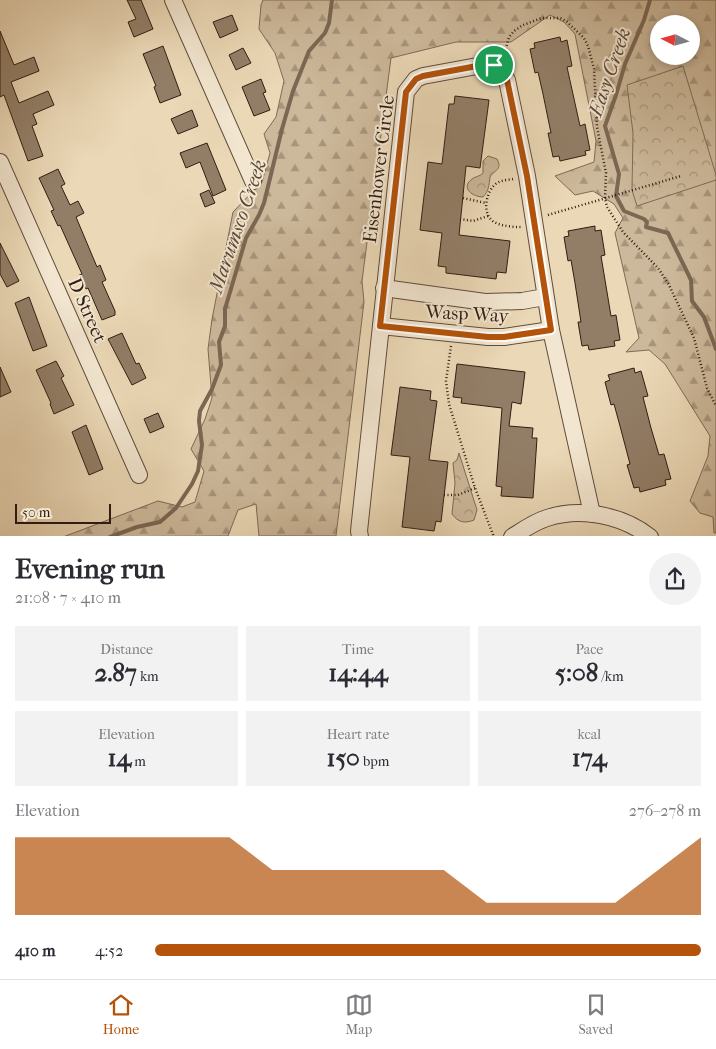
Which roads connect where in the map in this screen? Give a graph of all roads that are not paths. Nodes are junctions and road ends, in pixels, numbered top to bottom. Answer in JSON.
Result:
{"nodes":[{"id":1,"x":173,"y":0,"type":"edge"},
{"id":2,"x":0,"y":162,"type":"edge"},
{"id":3,"x":254,"y":181,"type":"dead end"},
{"id":4,"x":384,"y":288,"type":"junction"},
{"id":5,"x":545,"y":297,"type":"junction"},
{"id":6,"x":380,"y":326,"type":"junction"},
{"id":7,"x":551,"y":330,"type":"junction"},
{"id":8,"x":139,"y":475,"type":"dead end"},
{"id":9,"x":592,"y":514,"type":"junction"},
{"id":10,"x":360,"y":536,"type":"edge"},
{"id":11,"x":512,"y":536,"type":"edge"},
{"id":12,"x":650,"y":536,"type":"edge"}],
"edges":[{"from":1,"to":3,"type":"street"},
{"from":2,"to":8,"type":"street","name":"D Street"},
{"from":4,"to":5,"type":"street","name":"Wasp Way"},
{"from":4,"to":5,"type":"street","name":"Eisenhower Circle"},
{"from":4,"to":6,"type":"street","name":"Eisenhower Circle"},
{"from":5,"to":7,"type":"street"},
{"from":6,"to":7,"type":"street","name":"Wasp Way"},
{"from":6,"to":10,"type":"street","name":"Eisenhower Circle"},
{"from":7,"to":9,"type":"street"},
{"from":9,"to":11,"type":"street"},
{"from":9,"to":12,"type":"street"}]}
